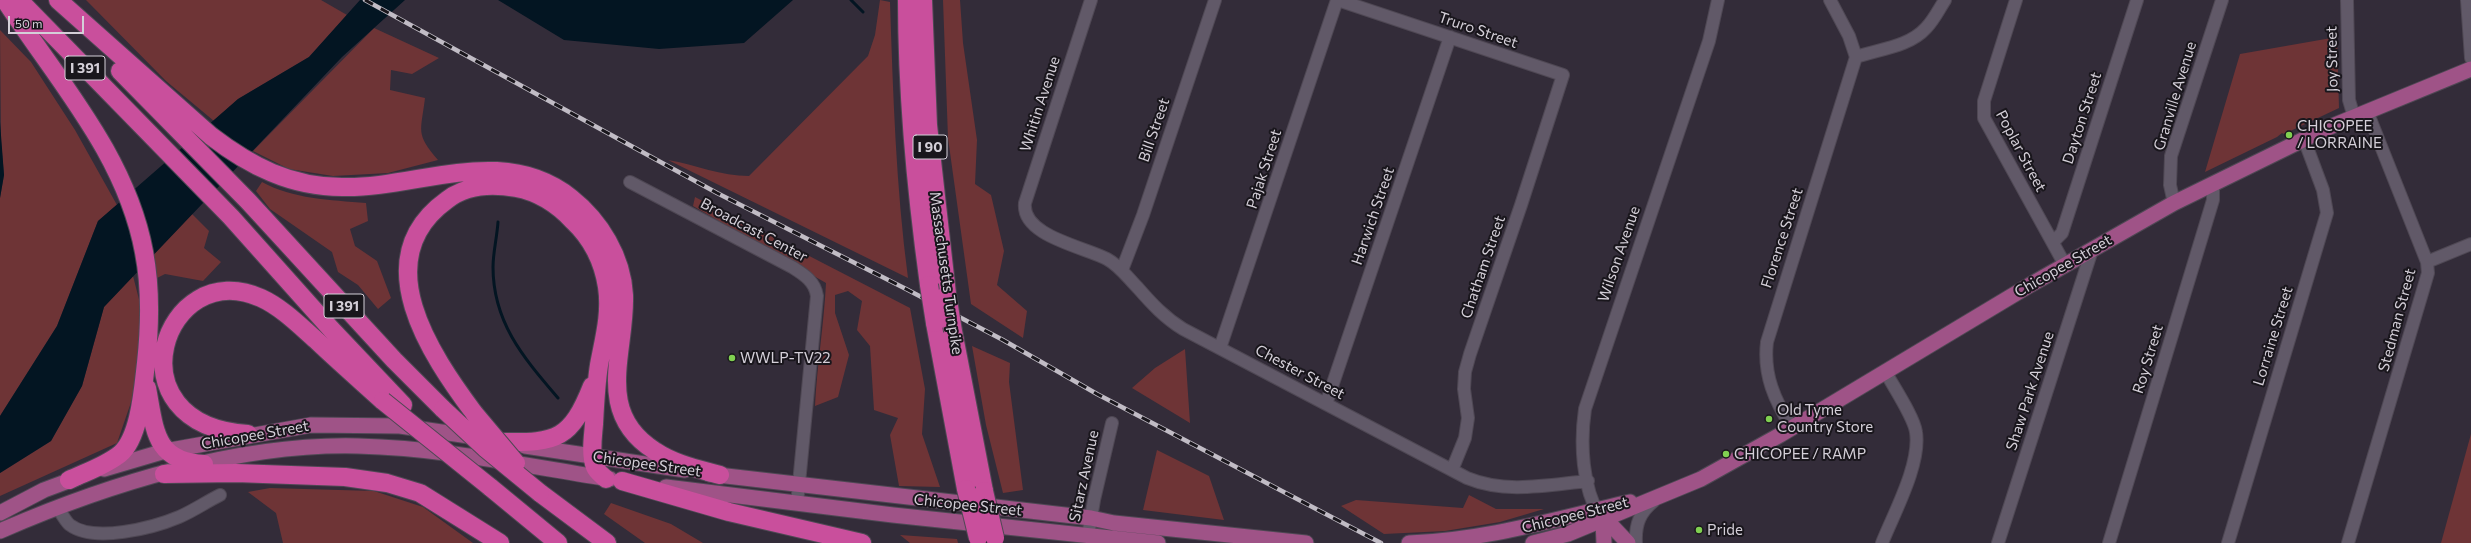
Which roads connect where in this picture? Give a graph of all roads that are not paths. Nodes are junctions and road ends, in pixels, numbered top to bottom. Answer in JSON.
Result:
{"nodes":[{"id":1,"x":5,"y":0,"type":"edge"},
{"id":2,"x":19,"y":0,"type":"edge"},
{"id":3,"x":51,"y":0,"type":"edge"},
{"id":4,"x":58,"y":0,"type":"edge"},
{"id":5,"x":906,"y":0,"type":"edge"},
{"id":6,"x":923,"y":0,"type":"edge"},
{"id":7,"x":1091,"y":0,"type":"edge"},
{"id":8,"x":1215,"y":0,"type":"edge"},
{"id":9,"x":1337,"y":0,"type":"edge"},
{"id":10,"x":1718,"y":0,"type":"edge"},
{"id":11,"x":1830,"y":0,"type":"edge"},
{"id":12,"x":1945,"y":0,"type":"edge"},
{"id":13,"x":2016,"y":0,"type":"edge"},
{"id":14,"x":2137,"y":0,"type":"edge"},
{"id":15,"x":2222,"y":0,"type":"edge"},
{"id":16,"x":2347,"y":0,"type":"edge"},
{"id":17,"x":2467,"y":0,"type":"edge"},
{"id":18,"x":1450,"y":37,"type":"junction"},
{"id":19,"x":1856,"y":57,"type":"junction"},
{"id":20,"x":2471,"y":58,"type":"edge"},
{"id":21,"x":2471,"y":69,"type":"edge"},
{"id":22,"x":1563,"y":75,"type":"joint"},
{"id":23,"x":2360,"y":114,"type":"junction"},
{"id":24,"x":175,"y":116,"type":"junction"},
{"id":25,"x":2304,"y":139,"type":"junction"},
{"id":26,"x":630,"y":182,"type":"dead end"},
{"id":27,"x":2213,"y":183,"type":"junction"},
{"id":28,"x":2174,"y":204,"type":"junction"},
{"id":29,"x":1026,"y":218,"type":"joint"},
{"id":30,"x":2053,"y":242,"type":"junction"},
{"id":31,"x":2471,"y":244,"type":"edge"},
{"id":32,"x":2092,"y":250,"type":"junction"},
{"id":33,"x":2427,"y":262,"type":"junction"},
{"id":34,"x":2065,"y":265,"type":"junction"},
{"id":35,"x":1122,"y":270,"type":"junction"},
{"id":36,"x":1220,"y":348,"type":"junction"},
{"id":37,"x":599,"y":365,"type":"junction"},
{"id":38,"x":1885,"y":371,"type":"junction"},
{"id":39,"x":145,"y":373,"type":"junction"},
{"id":40,"x":1326,"y":404,"type":"junction"},
{"id":41,"x":1112,"y":423,"type":"dead end"},
{"id":42,"x":1792,"y":428,"type":"junction"},
{"id":43,"x":248,"y":434,"type":"junction"},
{"id":44,"x":503,"y":442,"type":"junction"},
{"id":45,"x":165,"y":450,"type":"junction"},
{"id":46,"x":593,"y":456,"type":"junction"},
{"id":47,"x":204,"y":464,"type":"junction"},
{"id":48,"x":1452,"y":470,"type":"junction"},
{"id":49,"x":164,"y":474,"type":"junction"},
{"id":50,"x":720,"y":475,"type":"junction"},
{"id":51,"x":69,"y":480,"type":"junction"},
{"id":52,"x":614,"y":480,"type":"junction"},
{"id":53,"x":1588,"y":481,"type":"junction"},
{"id":54,"x":799,"y":485,"type":"junction"},
{"id":55,"x":490,"y":487,"type":"junction"},
{"id":56,"x":1670,"y":492,"type":"junction"},
{"id":57,"x":540,"y":493,"type":"junction"},
{"id":58,"x":220,"y":495,"type":"dead end"},
{"id":59,"x":797,"y":504,"type":"junction"},
{"id":60,"x":57,"y":508,"type":"junction"},
{"id":61,"x":0,"y":513,"type":"edge"},
{"id":62,"x":1599,"y":515,"type":"junction"},
{"id":63,"x":1091,"y":518,"type":"junction"},
{"id":64,"x":1122,"y":524,"type":"junction"},
{"id":65,"x":0,"y":531,"type":"edge"},
{"id":66,"x":1088,"y":536,"type":"junction"},
{"id":67,"x":128,"y":538,"type":"edge"},
{"id":68,"x":987,"y":540,"type":"edge"},
{"id":69,"x":1120,"y":541,"type":"edge"},
{"id":70,"x":500,"y":543,"type":"edge"},
{"id":71,"x":558,"y":543,"type":"edge"},
{"id":72,"x":608,"y":543,"type":"edge"},
{"id":73,"x":862,"y":543,"type":"edge"},
{"id":74,"x":1158,"y":543,"type":"edge"},
{"id":75,"x":1306,"y":543,"type":"edge"},
{"id":76,"x":1409,"y":543,"type":"edge"},
{"id":77,"x":1533,"y":543,"type":"edge"},
{"id":78,"x":1604,"y":543,"type":"edge"},
{"id":79,"x":1628,"y":543,"type":"edge"},
{"id":80,"x":1636,"y":543,"type":"edge"},
{"id":81,"x":1882,"y":543,"type":"edge"},
{"id":82,"x":1998,"y":543,"type":"edge"},
{"id":83,"x":2109,"y":543,"type":"edge"},
{"id":84,"x":2228,"y":543,"type":"edge"},
{"id":85,"x":2348,"y":543,"type":"edge"}],
"edges":[{"from":1,"to":39,"type":"highway"},
{"from":2,"to":55,"type":"highway","number":"I 391","bridge":true},
{"from":3,"to":24,"type":"highway","number":"I 391"},
{"from":4,"to":24,"type":"highway"},
{"from":5,"to":68,"type":"highway","name":"Massachusetts Turnpike","number":"I 90","bridge":true},
{"from":6,"to":68,"type":"highway","name":"Massachusetts Turnpike","number":"I 90","bridge":true},
{"from":7,"to":29,"type":"street","name":"Whitin Avenue"},
{"from":8,"to":35,"type":"street","name":"Bill Street"},
{"from":9,"to":18,"type":"street","name":"Truro Street"},
{"from":9,"to":36,"type":"street","name":"Pajak Street"},
{"from":10,"to":53,"type":"street","name":"Wilson Avenue"},
{"from":11,"to":19,"type":"street"},
{"from":12,"to":19,"type":"street"},
{"from":13,"to":30,"type":"street","name":"Poplar Street"},
{"from":14,"to":30,"type":"street","name":"Dayton Street"},
{"from":15,"to":28,"type":"street","name":"Granville Avenue"},
{"from":16,"to":23,"type":"street","name":"Joy Street"},
{"from":17,"to":20,"type":"street"},
{"from":18,"to":22,"type":"street","name":"Truro Street"},
{"from":18,"to":40,"type":"street","name":"Harwich Street"},
{"from":19,"to":42,"type":"street","name":"Florence Street"},
{"from":21,"to":23,"type":"main road","name":"Chicopee Street"},
{"from":22,"to":48,"type":"street","name":"Chatham Street"},
{"from":23,"to":25,"type":"main road","name":"Chicopee Street"},
{"from":23,"to":33,"type":"street","name":"Stedman Street"},
{"from":24,"to":50,"type":"highway"},
{"from":24,"to":57,"type":"highway","number":"I 391","bridge":true},
{"from":25,"to":27,"type":"main road","name":"Chicopee Street"},
{"from":25,"to":84,"type":"street","name":"Lorraine Street"},
{"from":26,"to":54,"type":"street","name":"Broadcast Center"},
{"from":27,"to":28,"type":"main road","name":"Chicopee Street"},
{"from":27,"to":83,"type":"street","name":"Roy Street"},
{"from":28,"to":32,"type":"main road","name":"Chicopee Street"},
{"from":29,"to":35,"type":"street","name":"Chester Street"},
{"from":30,"to":34,"type":"street","name":"Poplar Street"},
{"from":31,"to":33,"type":"street"},
{"from":32,"to":34,"type":"main road","name":"Chicopee Street"},
{"from":32,"to":82,"type":"street","name":"Shaw Park Avenue"},
{"from":33,"to":85,"type":"street","name":"Stedman Street"},
{"from":34,"to":38,"type":"main road","name":"Chicopee Street"},
{"from":35,"to":36,"type":"street","name":"Chester Street"},
{"from":36,"to":40,"type":"street","name":"Chester Street"},
{"from":37,"to":44,"type":"highway"},
{"from":37,"to":46,"type":"highway"},
{"from":37,"to":57,"type":"highway","bridge":true},
{"from":38,"to":42,"type":"main road","name":"Chicopee Street"},
{"from":38,"to":81,"type":"street"},
{"from":39,"to":45,"type":"highway"},
{"from":39,"to":51,"type":"highway"},
{"from":40,"to":48,"type":"street","name":"Chester Street"},
{"from":41,"to":63,"type":"street","name":"Sitarz Avenue"},
{"from":42,"to":56,"type":"main road","name":"Chicopee Street"},
{"from":43,"to":44,"type":"main road","name":"Chicopee Street"},
{"from":43,"to":45,"type":"main road","name":"Chicopee Street"},
{"from":43,"to":55,"type":"highway","bridge":true},
{"from":44,"to":46,"type":"main road","name":"Chicopee Street"},
{"from":45,"to":47,"type":"highway"},
{"from":45,"to":51,"type":"main road","name":"Chicopee Street"},
{"from":46,"to":50,"type":"main road","name":"Chicopee Street"},
{"from":46,"to":52,"type":"highway"},
{"from":47,"to":49,"type":"main road","name":"Chicopee Street"},
{"from":47,"to":52,"type":"main road","name":"Chicopee Street"},
{"from":48,"to":53,"type":"street","name":"Chester Street"},
{"from":49,"to":60,"type":"main road","name":"Chicopee Street"},
{"from":49,"to":70,"type":"highway"},
{"from":50,"to":54,"type":"main road","name":"Chicopee Street"},
{"from":51,"to":61,"type":"main road","name":"Chicopee Street"},
{"from":52,"to":59,"type":"main road","name":"Chicopee Street"},
{"from":52,"to":73,"type":"highway"},
{"from":53,"to":62,"type":"street","name":"Wilson Avenue"},
{"from":54,"to":59,"type":"street","name":"Broadcast Center"},
{"from":54,"to":63,"type":"main road","name":"Chicopee Street"},
{"from":55,"to":71,"type":"highway","number":"I 391"},
{"from":56,"to":62,"type":"main road","name":"Chicopee Street"},
{"from":56,"to":80,"type":"street"},
{"from":57,"to":72,"type":"highway","number":"I 391"},
{"from":58,"to":67,"type":"street"},
{"from":59,"to":66,"type":"main road","name":"Chicopee Street"},
{"from":60,"to":65,"type":"main road","name":"Chicopee Street"},
{"from":60,"to":67,"type":"street"},
{"from":62,"to":76,"type":"main road","name":"Chicopee Street"},
{"from":62,"to":77,"type":"main road","name":"Chicopee Street"},
{"from":62,"to":78,"type":"main road"},
{"from":62,"to":79,"type":"main road"},
{"from":63,"to":64,"type":"main road","name":"Chicopee Street"},
{"from":63,"to":66,"type":"street","name":"Sitarz Avenue"},
{"from":64,"to":69,"type":"street"},
{"from":64,"to":75,"type":"main road","name":"Chicopee Street"},
{"from":66,"to":69,"type":"main road","name":"Chicopee Street"},
{"from":69,"to":74,"type":"main road","name":"Chicopee Street"}]}
